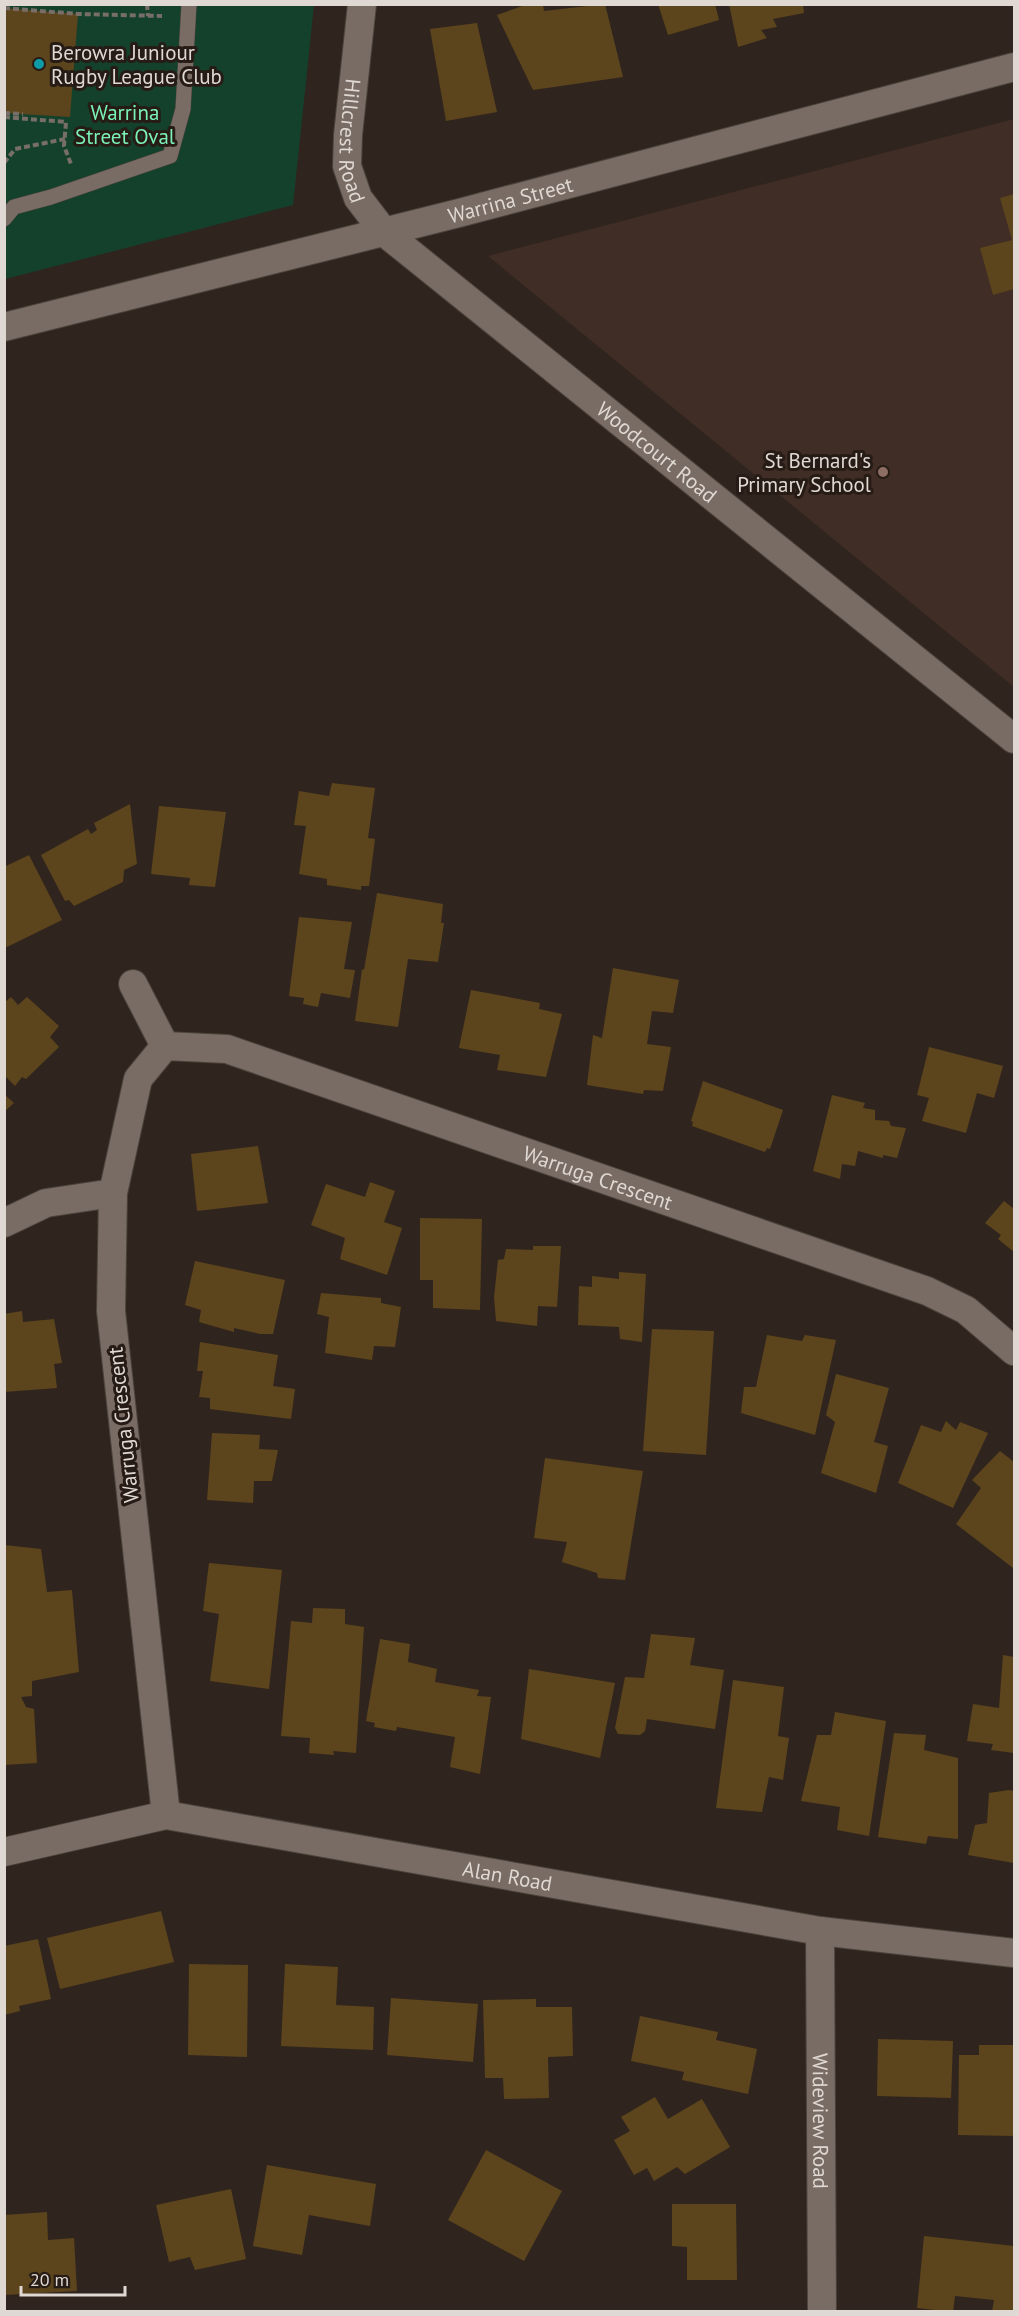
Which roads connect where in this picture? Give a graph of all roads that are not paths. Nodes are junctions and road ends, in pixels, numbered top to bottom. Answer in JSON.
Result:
{"nodes":[{"id":1,"x":362,"y":4,"type":"edge"},
{"id":2,"x":189,"y":11,"type":"edge"},
{"id":3,"x":1014,"y":67,"type":"edge"},
{"id":4,"x":4,"y":219,"type":"edge"},
{"id":5,"x":384,"y":232,"type":"junction"},
{"id":6,"x":4,"y":327,"type":"edge"},
{"id":7,"x":1014,"y":740,"type":"edge"},
{"id":8,"x":134,"y":984,"type":"dead end"},
{"id":9,"x":165,"y":1046,"type":"junction"},
{"id":10,"x":113,"y":1193,"type":"junction"},
{"id":11,"x":4,"y":1223,"type":"edge"},
{"id":12,"x":1014,"y":1351,"type":"edge"},
{"id":13,"x":166,"y":1815,"type":"junction"},
{"id":14,"x":4,"y":1852,"type":"edge"},
{"id":15,"x":820,"y":1931,"type":"junction"},
{"id":16,"x":1014,"y":1953,"type":"edge"},
{"id":17,"x":822,"y":2312,"type":"edge"}],
"edges":[{"from":1,"to":5,"type":"street","name":"Hillcrest Road"},
{"from":2,"to":4,"type":"lane"},
{"from":3,"to":5,"type":"street","name":"Warrina Street"},
{"from":5,"to":6,"type":"street","name":"Warrina Street"},
{"from":5,"to":7,"type":"street","name":"Woodcourt Road"},
{"from":8,"to":9,"type":"street"},
{"from":9,"to":10,"type":"street","name":"Warruga Crescent"},
{"from":9,"to":12,"type":"street","name":"Warruga Crescent"},
{"from":10,"to":11,"type":"street"},
{"from":10,"to":13,"type":"street","name":"Warruga Crescent"},
{"from":13,"to":14,"type":"street","name":"Alan Road"},
{"from":13,"to":15,"type":"street","name":"Alan Road"},
{"from":15,"to":16,"type":"street","name":"Alan Road"},
{"from":15,"to":17,"type":"street","name":"Wideview Road"}]}
